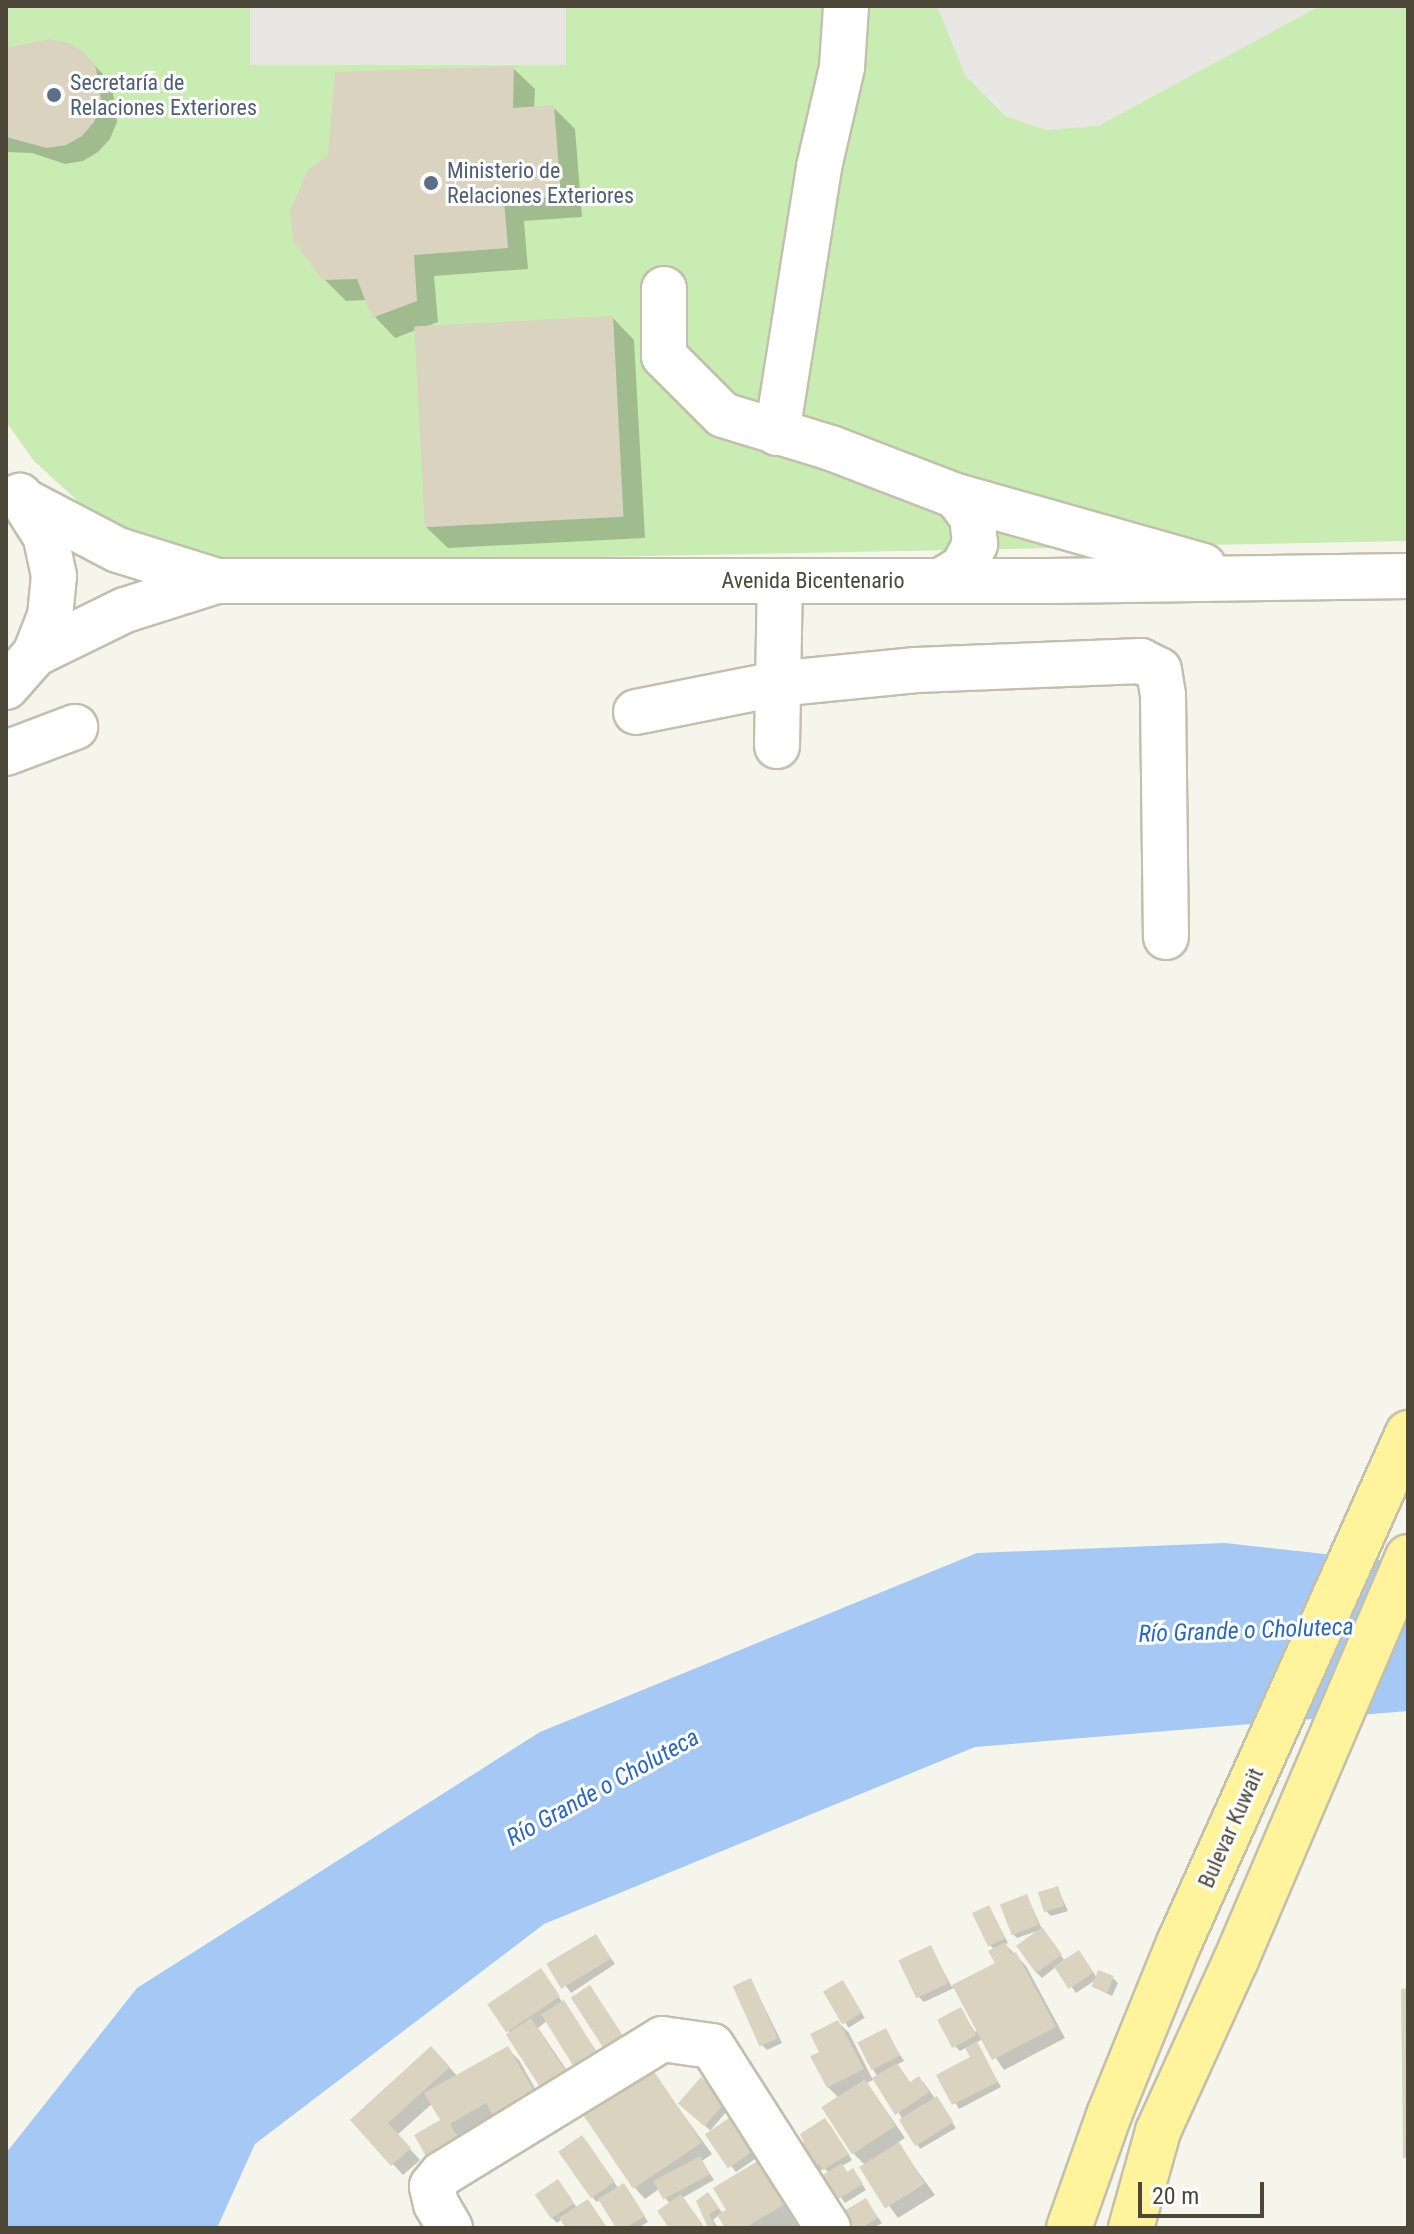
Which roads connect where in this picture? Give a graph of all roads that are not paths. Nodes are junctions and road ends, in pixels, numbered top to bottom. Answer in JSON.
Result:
{"nodes":[{"id":1,"x":846,"y":6,"type":"edge"},
{"id":2,"x":664,"y":289,"type":"dead end"},
{"id":3,"x":777,"y":433,"type":"junction"},
{"id":4,"x":16,"y":493,"type":"edge"},
{"id":5,"x":956,"y":496,"type":"junction"},
{"id":6,"x":1408,"y":576,"type":"edge"},
{"id":7,"x":1249,"y":579,"type":"junction"},
{"id":8,"x":217,"y":581,"type":"junction"},
{"id":9,"x":780,"y":581,"type":"junction"},
{"id":10,"x":941,"y":581,"type":"junction"},
{"id":11,"x":35,"y":654,"type":"junction"},
{"id":12,"x":776,"y":684,"type":"junction"},
{"id":13,"x":6,"y":687,"type":"edge"},
{"id":14,"x":636,"y":712,"type":"dead end"},
{"id":15,"x":75,"y":727,"type":"dead end"},
{"id":16,"x":777,"y":746,"type":"dead end"},
{"id":17,"x":6,"y":753,"type":"edge"},
{"id":18,"x":1166,"y":937,"type":"dead end"},
{"id":19,"x":1408,"y":1433,"type":"edge"},
{"id":20,"x":1408,"y":1557,"type":"edge"},
{"id":21,"x":450,"y":2228,"type":"edge"},
{"id":22,"x":828,"y":2228,"type":"edge"},
{"id":23,"x":1069,"y":2228,"type":"edge"},
{"id":24,"x":1131,"y":2228,"type":"edge"}],
"edges":[{"from":1,"to":3,"type":"street"},
{"from":2,"to":3,"type":"street"},
{"from":3,"to":5,"type":"street"},
{"from":4,"to":8,"type":"street","name":"Avenida Bicentenario"},
{"from":4,"to":11,"type":"street"},
{"from":5,"to":7,"type":"street"},
{"from":5,"to":10,"type":"street"},
{"from":6,"to":7,"type":"street","name":"Avenida Bicentenario"},
{"from":7,"to":10,"type":"street","name":"Avenida Bicentenario"},
{"from":8,"to":9,"type":"street","name":"Avenida Bicentenario"},
{"from":8,"to":11,"type":"street","name":"Avenida Bicentenario"},
{"from":9,"to":10,"type":"street","name":"Avenida Bicentenario"},
{"from":9,"to":12,"type":"street"},
{"from":11,"to":13,"type":"street"},
{"from":12,"to":14,"type":"street"},
{"from":12,"to":16,"type":"street"},
{"from":12,"to":18,"type":"street"},
{"from":15,"to":17,"type":"street"},
{"from":19,"to":23,"type":"main road","name":"Bulevar Kuwait"},
{"from":20,"to":24,"type":"main road"},
{"from":21,"to":22,"type":"street"}]}
